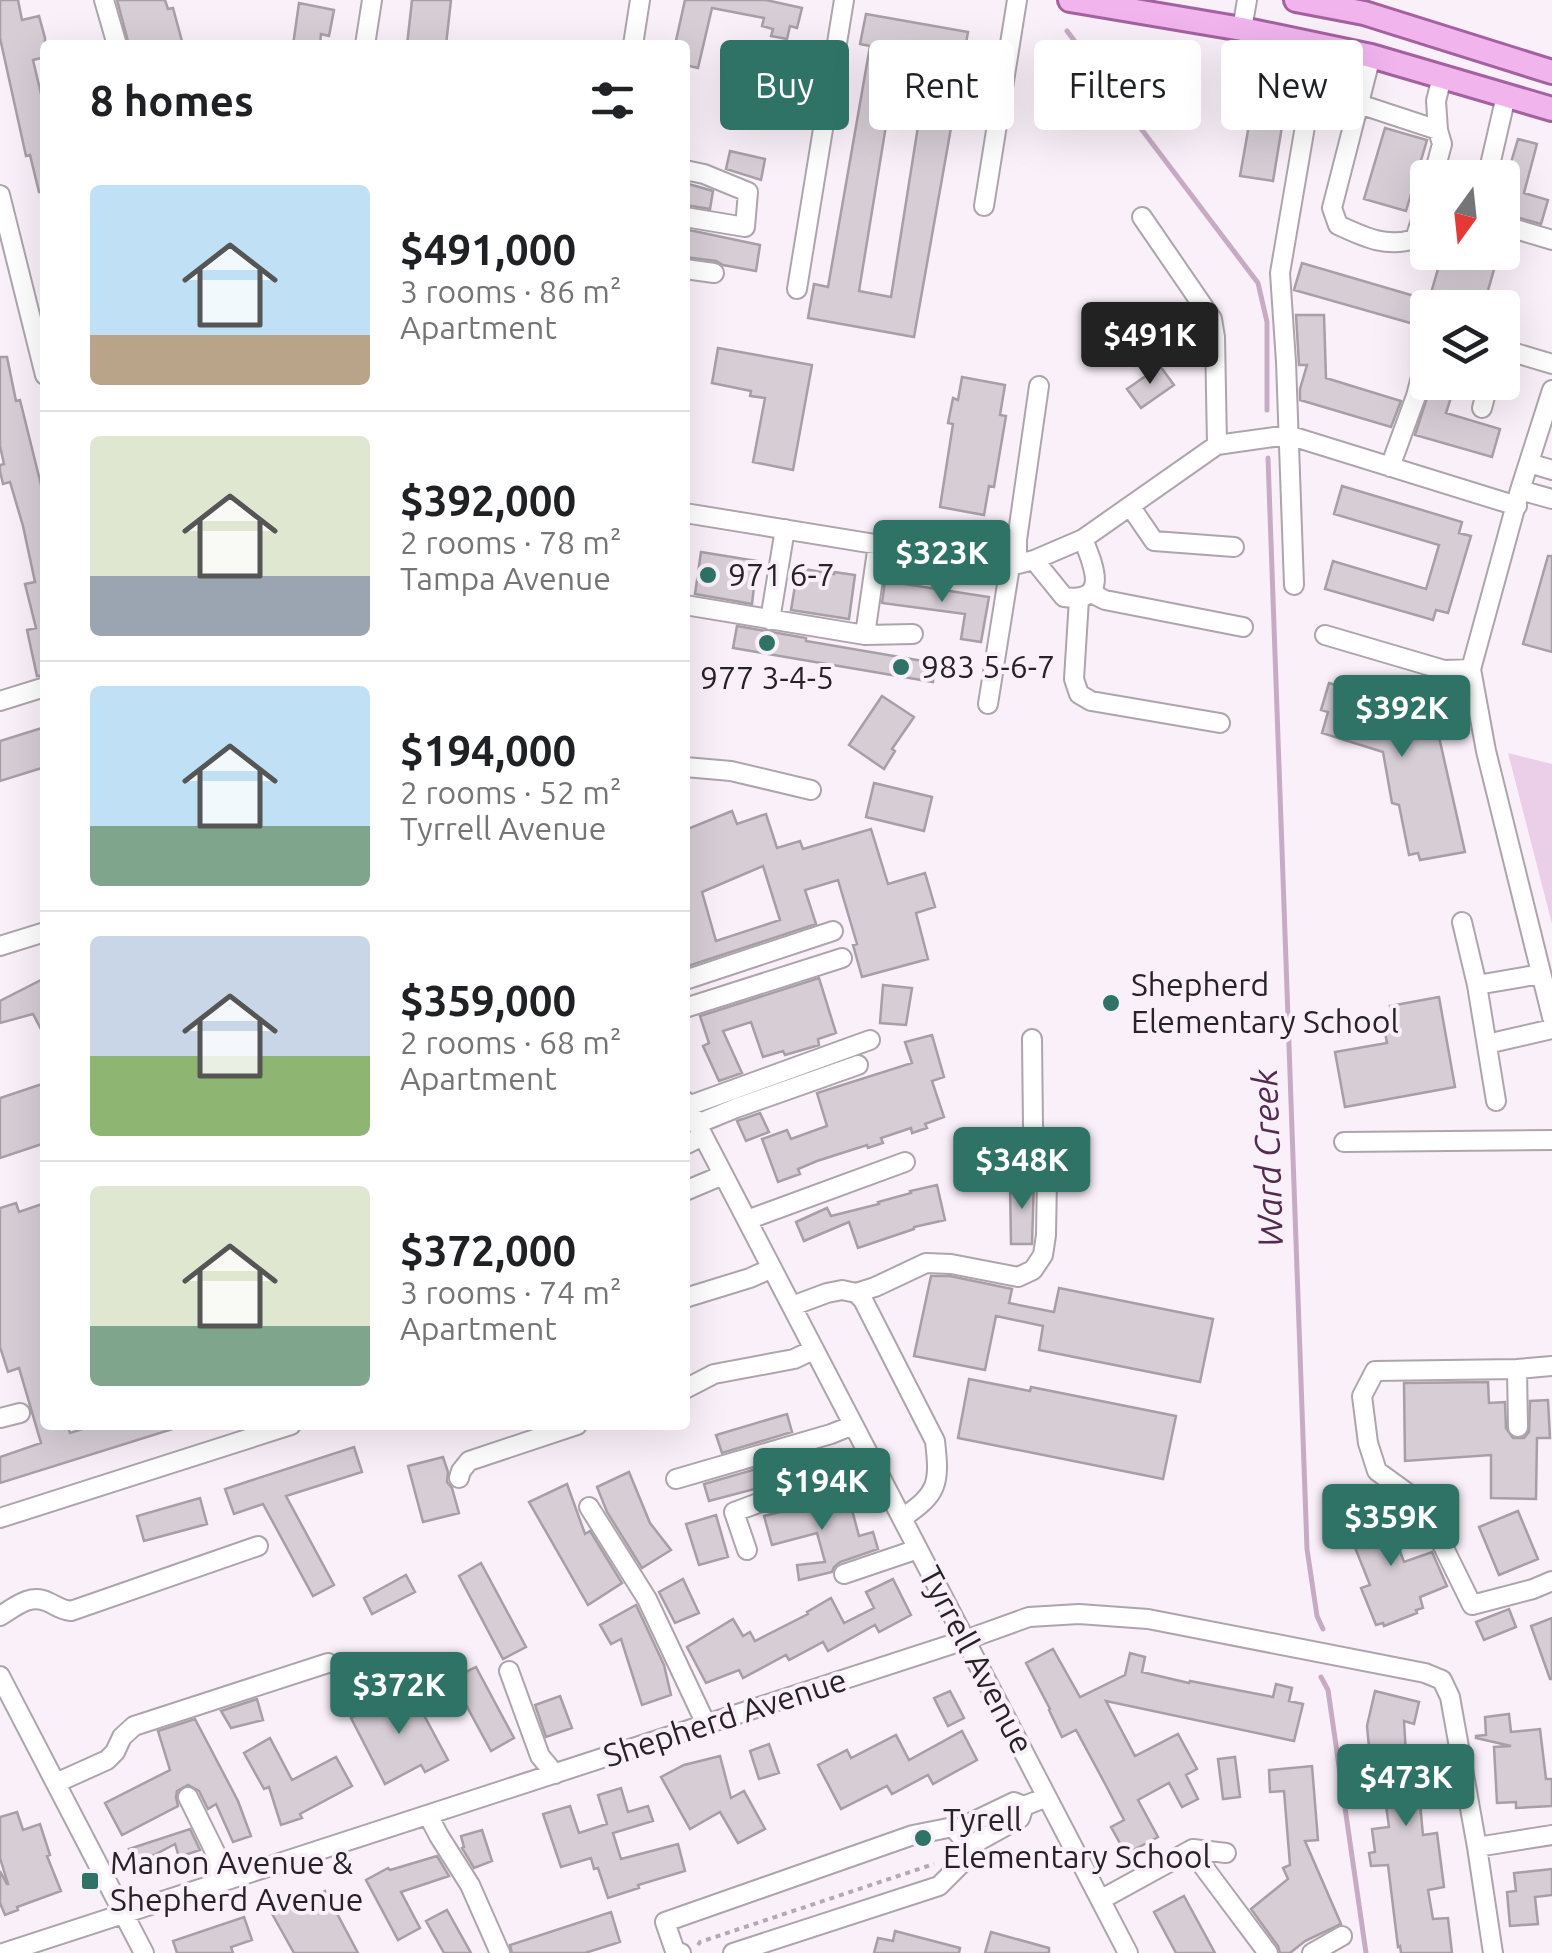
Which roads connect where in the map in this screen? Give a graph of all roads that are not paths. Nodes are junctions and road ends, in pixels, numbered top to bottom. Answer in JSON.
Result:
{"nodes":[{"id":1,"x":104,"y":0,"type":"edge"},
{"id":2,"x":372,"y":0,"type":"edge"},
{"id":3,"x":640,"y":0,"type":"edge"},
{"id":4,"x":844,"y":0,"type":"edge"},
{"id":5,"x":1017,"y":0,"type":"edge"},
{"id":6,"x":1070,"y":0,"type":"edge"},
{"id":7,"x":1248,"y":0,"type":"edge"},
{"id":8,"x":1296,"y":0,"type":"edge"},
{"id":9,"x":1242,"y":28,"type":"junction"},
{"id":10,"x":116,"y":40,"type":"edge"},
{"id":11,"x":365,"y":40,"type":"edge"},
{"id":12,"x":635,"y":40,"type":"edge"},
{"id":13,"x":1300,"y":40,"type":"edge"},
{"id":14,"x":1363,"y":54,"type":"edge"},
{"id":15,"x":1371,"y":56,"type":"junction"},
{"id":16,"x":1552,"y":72,"type":"edge"},
{"id":17,"x":1442,"y":77,"type":"junction"},
{"id":18,"x":1363,"y":88,"type":"edge"},
{"id":19,"x":1506,"y":96,"type":"junction"},
{"id":20,"x":1363,"y":105,"type":"edge"},
{"id":21,"x":1552,"y":110,"type":"edge"},
{"id":22,"x":1304,"y":130,"type":"edge"},
{"id":23,"x":1352,"y":130,"type":"edge"},
{"id":24,"x":1438,"y":130,"type":"junction"},
{"id":25,"x":1438,"y":160,"type":"edge"},
{"id":26,"x":1490,"y":160,"type":"edge"},
{"id":27,"x":690,"y":171,"type":"edge"},
{"id":28,"x":0,"y":195,"type":"edge"},
{"id":29,"x":984,"y":206,"type":"dead end"},
{"id":30,"x":1142,"y":217,"type":"dead end"},
{"id":31,"x":690,"y":218,"type":"edge"},
{"id":32,"x":1520,"y":230,"type":"edge"},
{"id":33,"x":1410,"y":240,"type":"edge"},
{"id":34,"x":1552,"y":240,"type":"edge"},
{"id":35,"x":690,"y":270,"type":"edge"},
{"id":36,"x":714,"y":273,"type":"dead end"},
{"id":37,"x":797,"y":289,"type":"dead end"},
{"id":38,"x":1520,"y":354,"type":"edge"},
{"id":39,"x":40,"y":355,"type":"edge"},
{"id":40,"x":1552,"y":364,"type":"edge"},
{"id":41,"x":1039,"y":386,"type":"dead end"},
{"id":42,"x":1552,"y":390,"type":"edge"},
{"id":43,"x":1414,"y":400,"type":"edge"},
{"id":44,"x":1484,"y":400,"type":"edge"},
{"id":45,"x":1482,"y":408,"type":"dead end"},
{"id":46,"x":1288,"y":435,"type":"junction"},
{"id":47,"x":1217,"y":445,"type":"junction"},
{"id":48,"x":1529,"y":463,"type":"junction"},
{"id":49,"x":1390,"y":468,"type":"junction"},
{"id":50,"x":1552,"y":470,"type":"edge"},
{"id":51,"x":1519,"y":498,"type":"junction"},
{"id":52,"x":1552,"y":498,"type":"edge"},
{"id":53,"x":1130,"y":506,"type":"junction"},
{"id":54,"x":690,"y":514,"type":"edge"},
{"id":55,"x":785,"y":529,"type":"junction"},
{"id":56,"x":1083,"y":540,"type":"junction"},
{"id":57,"x":878,"y":544,"type":"junction"},
{"id":58,"x":1234,"y":547,"type":"dead end"},
{"id":59,"x":1020,"y":563,"type":"junction"},
{"id":60,"x":1294,"y":584,"type":"dead end"},
{"id":61,"x":1085,"y":596,"type":"junction"},
{"id":62,"x":690,"y":606,"type":"edge"},
{"id":63,"x":770,"y":620,"type":"junction"},
{"id":64,"x":1243,"y":627,"type":"dead end"},
{"id":65,"x":913,"y":634,"type":"dead end"},
{"id":66,"x":865,"y":635,"type":"junction"},
{"id":67,"x":1325,"y":635,"type":"dead end"},
{"id":68,"x":1471,"y":669,"type":"junction"},
{"id":69,"x":40,"y":688,"type":"edge"},
{"id":70,"x":0,"y":701,"type":"edge"},
{"id":71,"x":988,"y":704,"type":"dead end"},
{"id":72,"x":1220,"y":723,"type":"dead end"},
{"id":73,"x":690,"y":767,"type":"edge"},
{"id":74,"x":811,"y":790,"type":"dead end"},
{"id":75,"x":1462,"y":922,"type":"dead end"},
{"id":76,"x":833,"y":931,"type":"dead end"},
{"id":77,"x":40,"y":934,"type":"edge"},
{"id":78,"x":0,"y":946,"type":"edge"},
{"id":79,"x":842,"y":958,"type":"dead end"},
{"id":80,"x":1541,"y":974,"type":"junction"},
{"id":81,"x":690,"y":978,"type":"edge"},
{"id":82,"x":1477,"y":985,"type":"junction"},
{"id":83,"x":690,"y":1006,"type":"edge"},
{"id":84,"x":1552,"y":1017,"type":"edge"},
{"id":85,"x":1552,"y":1029,"type":"edge"},
{"id":86,"x":1032,"y":1039,"type":"dead end"},
{"id":87,"x":870,"y":1040,"type":"dead end"},
{"id":88,"x":1487,"y":1044,"type":"junction"},
{"id":89,"x":858,"y":1066,"type":"dead end"},
{"id":90,"x":1496,"y":1101,"type":"dead end"},
{"id":91,"x":690,"y":1103,"type":"edge"},
{"id":92,"x":690,"y":1111,"type":"edge"},
{"id":93,"x":700,"y":1130,"type":"junction"},
{"id":94,"x":690,"y":1140,"type":"edge"},
{"id":95,"x":1552,"y":1140,"type":"edge"},
{"id":96,"x":1344,"y":1142,"type":"dead end"},
{"id":97,"x":905,"y":1162,"type":"dead end"},
{"id":98,"x":722,"y":1175,"type":"junction"},
{"id":99,"x":690,"y":1189,"type":"edge"},
{"id":100,"x":747,"y":1220,"type":"junction"},
{"id":101,"x":772,"y":1268,"type":"junction"},
{"id":102,"x":856,"y":1292,"type":"junction"},
{"id":103,"x":690,"y":1296,"type":"edge"},
{"id":104,"x":792,"y":1306,"type":"junction"},
{"id":105,"x":813,"y":1350,"type":"junction"},
{"id":106,"x":1552,"y":1366,"type":"edge"},
{"id":107,"x":1517,"y":1369,"type":"junction"},
{"id":108,"x":690,"y":1386,"type":"edge"},
{"id":109,"x":20,"y":1413,"type":"dead end"},
{"id":110,"x":0,"y":1418,"type":"edge"},
{"id":111,"x":853,"y":1425,"type":"junction"},
{"id":112,"x":1518,"y":1427,"type":"dead end"},
{"id":113,"x":275,"y":1430,"type":"edge"},
{"id":114,"x":562,"y":1430,"type":"edge"},
{"id":115,"x":872,"y":1461,"type":"junction"},
{"id":116,"x":459,"y":1478,"type":"dead end"},
{"id":117,"x":676,"y":1479,"type":"dead end"},
{"id":118,"x":588,"y":1507,"type":"dead end"},
{"id":119,"x":0,"y":1518,"type":"edge"},
{"id":120,"x":902,"y":1518,"type":"junction"},
{"id":121,"x":258,"y":1546,"type":"dead end"},
{"id":122,"x":747,"y":1550,"type":"dead end"},
{"id":123,"x":918,"y":1550,"type":"junction"},
{"id":124,"x":844,"y":1574,"type":"dead end"},
{"id":125,"x":1552,"y":1582,"type":"edge"},
{"id":126,"x":0,"y":1616,"type":"edge"},
{"id":127,"x":965,"y":1640,"type":"junction"},
{"id":128,"x":328,"y":1664,"type":"dead end"},
{"id":129,"x":509,"y":1671,"type":"dead end"},
{"id":130,"x":0,"y":1676,"type":"edge"},
{"id":131,"x":5,"y":1698,"type":"edge"},
{"id":132,"x":706,"y":1724,"type":"junction"},
{"id":133,"x":555,"y":1774,"type":"junction"},
{"id":134,"x":56,"y":1783,"type":"junction"},
{"id":135,"x":188,"y":1797,"type":"dead end"},
{"id":136,"x":1047,"y":1797,"type":"junction"},
{"id":137,"x":428,"y":1814,"type":"junction"},
{"id":138,"x":1552,"y":1835,"type":"edge"},
{"id":139,"x":963,"y":1839,"type":"junction"},
{"id":140,"x":1477,"y":1847,"type":"junction"},
{"id":141,"x":1191,"y":1850,"type":"junction"},
{"id":142,"x":1226,"y":1853,"type":"dead end"},
{"id":143,"x":220,"y":1882,"type":"junction"},
{"id":144,"x":1102,"y":1899,"type":"junction"},
{"id":145,"x":124,"y":1914,"type":"junction"},
{"id":146,"x":1342,"y":1936,"type":"dead end"},
{"id":147,"x":689,"y":1949,"type":"edge"},
{"id":148,"x":3,"y":1953,"type":"edge"},
{"id":149,"x":144,"y":1953,"type":"edge"},
{"id":150,"x":500,"y":1953,"type":"edge"},
{"id":151,"x":732,"y":1953,"type":"edge"},
{"id":152,"x":1128,"y":1953,"type":"edge"},
{"id":153,"x":1268,"y":1953,"type":"edge"},
{"id":154,"x":1312,"y":1953,"type":"edge"},
{"id":155,"x":1493,"y":1953,"type":"edge"}],
"edges":[{"from":1,"to":10,"type":"street"},
{"from":2,"to":11,"type":"street"},
{"from":3,"to":12,"type":"street"},
{"from":4,"to":37,"type":"street"},
{"from":5,"to":29,"type":"street"},
{"from":6,"to":9,"type":"main road"},
{"from":7,"to":9,"type":"street"},
{"from":8,"to":16,"type":"main road"},
{"from":9,"to":13,"type":"main road"},
{"from":14,"to":15,"type":"main road"},
{"from":15,"to":17,"type":"main road"},
{"from":15,"to":18,"type":"street"},
{"from":17,"to":19,"type":"main road"},
{"from":17,"to":24,"type":"street"},
{"from":19,"to":21,"type":"main road"},
{"from":19,"to":26,"type":"street"},
{"from":20,"to":24,"type":"street"},
{"from":22,"to":46,"type":"street"},
{"from":23,"to":33,"type":"street"},
{"from":24,"to":25,"type":"street"},
{"from":27,"to":31,"type":"street"},
{"from":28,"to":39,"type":"street"},
{"from":30,"to":47,"type":"street"},
{"from":32,"to":34,"type":"street"},
{"from":35,"to":36,"type":"street"},
{"from":38,"to":40,"type":"street"},
{"from":41,"to":59,"type":"street"},
{"from":42,"to":48,"type":"street"},
{"from":43,"to":49,"type":"street"},
{"from":44,"to":45,"type":"street"},
{"from":46,"to":47,"type":"street"},
{"from":46,"to":49,"type":"street"},
{"from":46,"to":60,"type":"street"},
{"from":47,"to":53,"type":"street"},
{"from":48,"to":50,"type":"street"},
{"from":48,"to":51,"type":"street"},
{"from":49,"to":51,"type":"street"},
{"from":51,"to":52,"type":"street"},
{"from":51,"to":68,"type":"street"},
{"from":53,"to":56,"type":"street"},
{"from":53,"to":58,"type":"street"},
{"from":54,"to":55,"type":"street"},
{"from":55,"to":57,"type":"street"},
{"from":55,"to":63,"type":"street"},
{"from":56,"to":59,"type":"street"},
{"from":56,"to":61,"type":"street"},
{"from":57,"to":59,"type":"street"},
{"from":57,"to":66,"type":"street"},
{"from":59,"to":61,"type":"street"},
{"from":59,"to":71,"type":"street"},
{"from":61,"to":64,"type":"street"},
{"from":61,"to":72,"type":"street"},
{"from":62,"to":63,"type":"street"},
{"from":63,"to":66,"type":"street"},
{"from":65,"to":66,"type":"street"},
{"from":67,"to":68,"type":"street"},
{"from":68,"to":80,"type":"street"},
{"from":69,"to":70,"type":"street"},
{"from":73,"to":74,"type":"street"},
{"from":75,"to":82,"type":"street"},
{"from":76,"to":81,"type":"street"},
{"from":77,"to":78,"type":"street"},
{"from":79,"to":83,"type":"street"},
{"from":80,"to":82,"type":"street"},
{"from":80,"to":84,"type":"street"},
{"from":82,"to":88,"type":"street"},
{"from":85,"to":88,"type":"street"},
{"from":86,"to":102,"type":"street"},
{"from":87,"to":91,"type":"street"},
{"from":88,"to":90,"type":"street"},
{"from":89,"to":93,"type":"street"},
{"from":92,"to":93,"type":"street","name":"Tyrrell Avenue"},
{"from":93,"to":94,"type":"street"},
{"from":93,"to":98,"type":"street","name":"Tyrrell Avenue"},
{"from":95,"to":96,"type":"street"},
{"from":97,"to":100,"type":"street"},
{"from":98,"to":99,"type":"street"},
{"from":98,"to":100,"type":"street","name":"Tyrrell Avenue"},
{"from":100,"to":101,"type":"street","name":"Tyrrell Avenue"},
{"from":101,"to":103,"type":"street"},
{"from":101,"to":104,"type":"street","name":"Tyrrell Avenue"},
{"from":102,"to":104,"type":"street"},
{"from":102,"to":120,"type":"street"},
{"from":104,"to":105,"type":"street","name":"Tyrrell Avenue"},
{"from":105,"to":108,"type":"street"},
{"from":105,"to":111,"type":"street","name":"Tyrrell Avenue"},
{"from":106,"to":107,"type":"street"},
{"from":107,"to":112,"type":"street"},
{"from":107,"to":125,"type":"street"},
{"from":109,"to":110,"type":"street"},
{"from":111,"to":115,"type":"street","name":"Tyrrell Avenue"},
{"from":111,"to":117,"type":"street"},
{"from":113,"to":119,"type":"street"},
{"from":114,"to":116,"type":"street"},
{"from":115,"to":120,"type":"street","name":"Tyrrell Avenue"},
{"from":115,"to":122,"type":"street"},
{"from":118,"to":132,"type":"street"},
{"from":120,"to":123,"type":"street","name":"Tyrrell Avenue"},
{"from":121,"to":126,"type":"street"},
{"from":123,"to":124,"type":"street"},
{"from":123,"to":127,"type":"street","name":"Tyrrell Avenue"},
{"from":127,"to":132,"type":"street","name":"Shepherd Avenue"},
{"from":127,"to":136,"type":"street","name":"Tyrrell Avenue"},
{"from":127,"to":140,"type":"street","name":"Shepherd Avenue"},
{"from":128,"to":134,"type":"street"},
{"from":129,"to":133,"type":"street"},
{"from":130,"to":131,"type":"street"},
{"from":131,"to":134,"type":"street"},
{"from":132,"to":133,"type":"street","name":"Shepherd Avenue"},
{"from":133,"to":137,"type":"street","name":"Shepherd Avenue"},
{"from":134,"to":145,"type":"street"},
{"from":135,"to":143,"type":"street"},
{"from":136,"to":139,"type":"street"},
{"from":136,"to":144,"type":"street","name":"Tyrrell Avenue"},
{"from":137,"to":143,"type":"street","name":"Shepherd Avenue"},
{"from":137,"to":150,"type":"street"},
{"from":138,"to":140,"type":"street"},
{"from":139,"to":147,"type":"street"},
{"from":139,"to":151,"type":"street"},
{"from":140,"to":155,"type":"street"},
{"from":141,"to":142,"type":"street"},
{"from":141,"to":144,"type":"street"},
{"from":141,"to":153,"type":"street"},
{"from":143,"to":145,"type":"street","name":"Shepherd Avenue"},
{"from":144,"to":152,"type":"street","name":"Tyrrell Avenue"},
{"from":145,"to":148,"type":"street","name":"Shepherd Avenue"},
{"from":145,"to":149,"type":"street"},
{"from":146,"to":154,"type":"street"}]}
